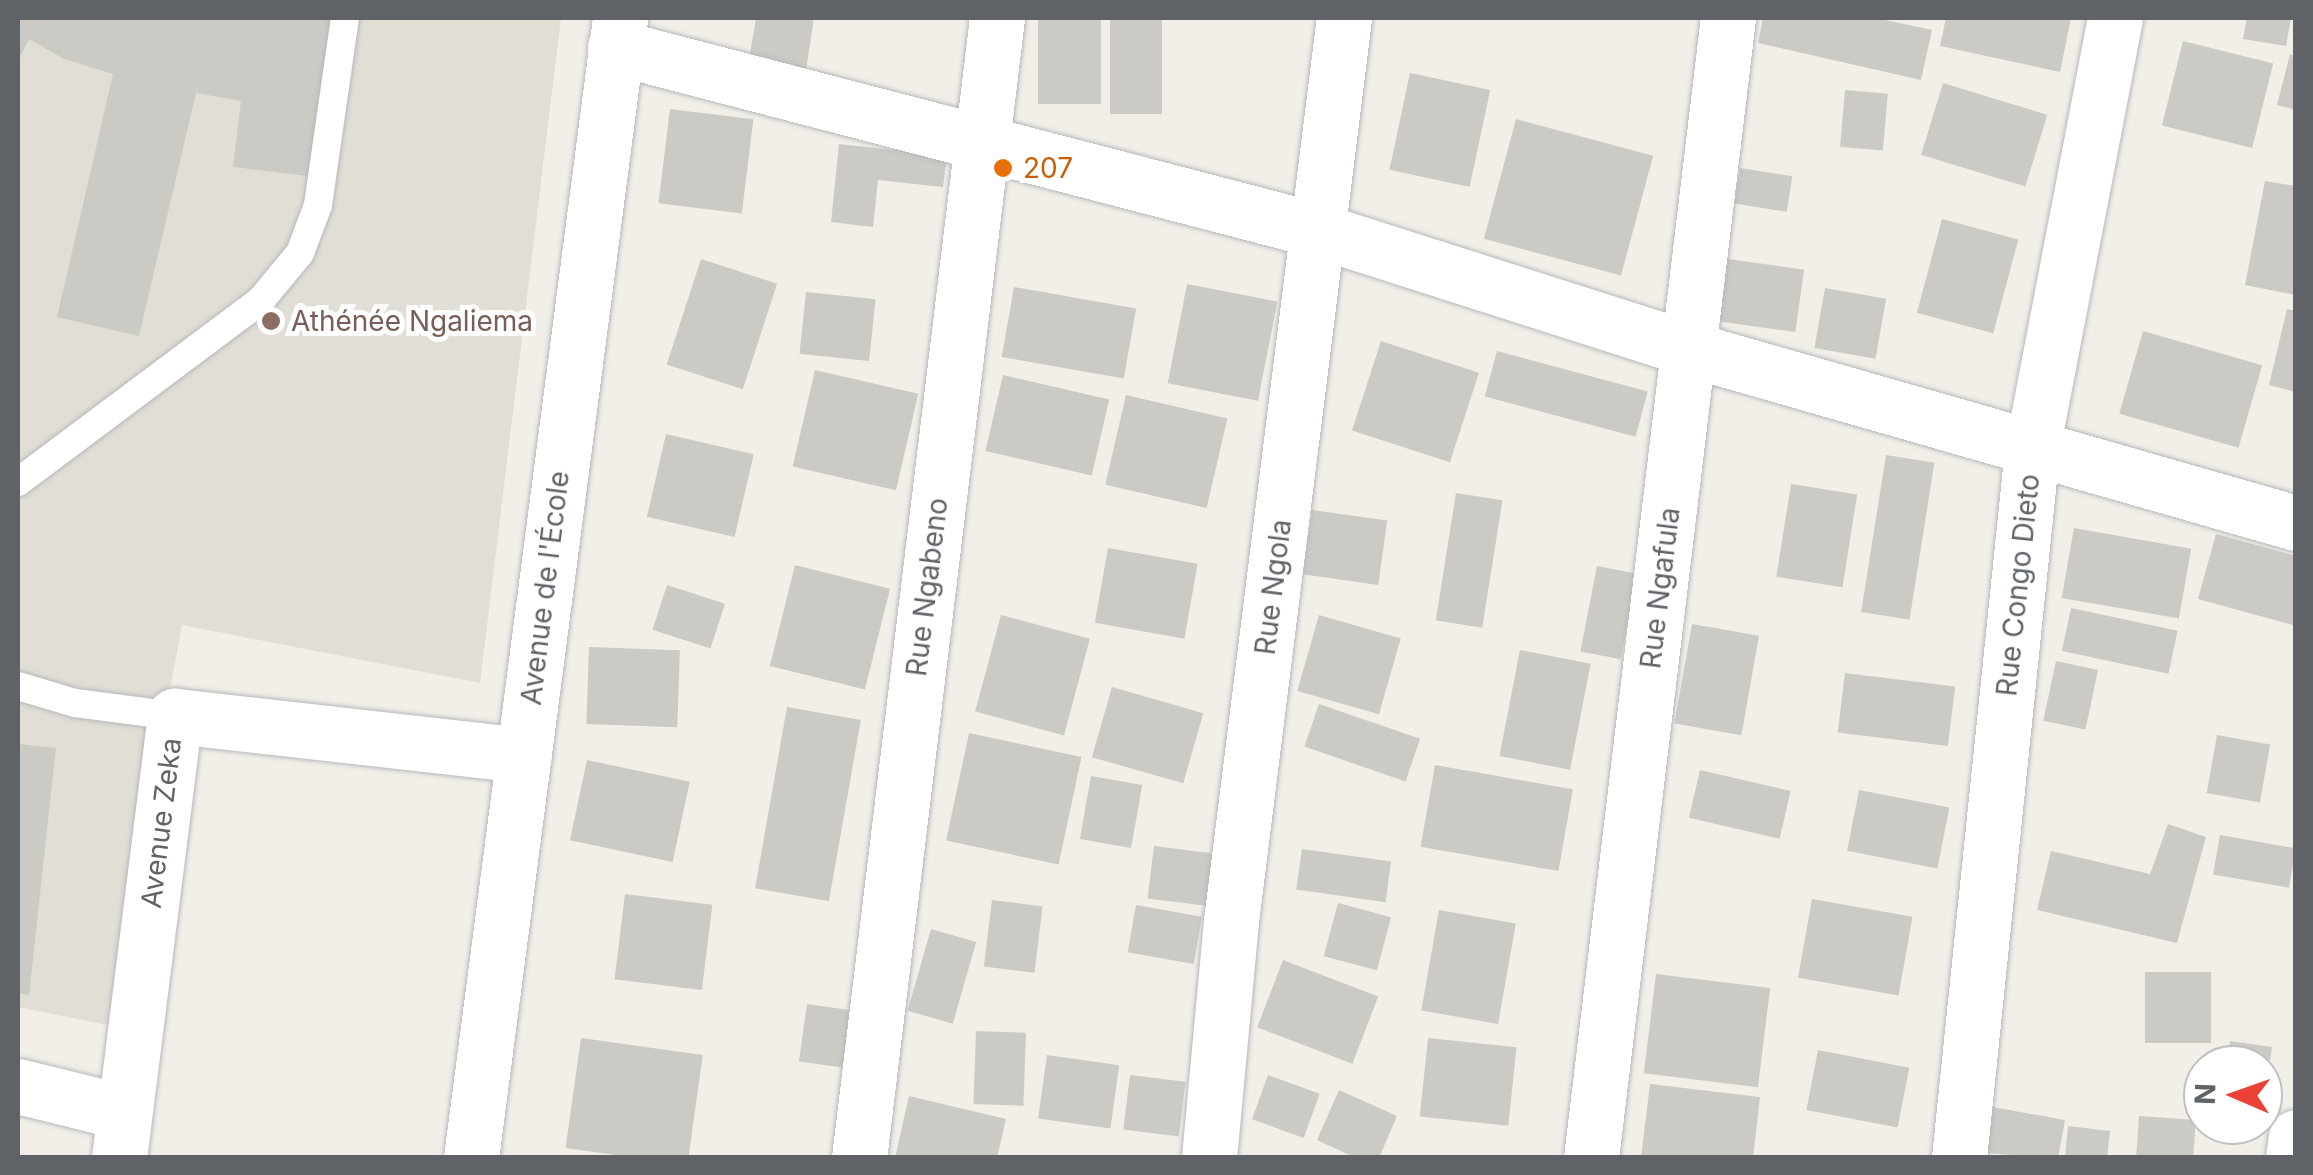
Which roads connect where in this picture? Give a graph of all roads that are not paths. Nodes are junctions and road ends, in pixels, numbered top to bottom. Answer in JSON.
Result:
{"nodes":[{"id":1,"x":345,"y":18,"type":"edge"},
{"id":2,"x":997,"y":18,"type":"edge"},
{"id":3,"x":1344,"y":18,"type":"edge"},
{"id":4,"x":1728,"y":18,"type":"edge"},
{"id":5,"x":2115,"y":18,"type":"edge"},
{"id":6,"x":618,"y":32,"type":"edge"},
{"id":7,"x":981,"y":138,"type":"junction"},
{"id":8,"x":1317,"y":230,"type":"junction"},
{"id":9,"x":1689,"y":350,"type":"junction"},
{"id":10,"x":2032,"y":449,"type":"junction"},
{"id":11,"x":18,"y":482,"type":"edge"},
{"id":12,"x":2296,"y":523,"type":"edge"},
{"id":13,"x":18,"y":686,"type":"edge"},
{"id":14,"x":175,"y":716,"type":"junction"},
{"id":15,"x":524,"y":755,"type":"junction"},
{"id":16,"x":18,"y":1086,"type":"edge"},
{"id":17,"x":121,"y":1135,"type":"edge"},
{"id":18,"x":2296,"y":1137,"type":"edge"},
{"id":19,"x":471,"y":1158,"type":"edge"},
{"id":20,"x":859,"y":1158,"type":"edge"},
{"id":21,"x":1209,"y":1158,"type":"edge"},
{"id":22,"x":1591,"y":1158,"type":"edge"},
{"id":23,"x":1960,"y":1158,"type":"edge"},
{"id":24,"x":2293,"y":1158,"type":"edge"}],
"edges":[{"from":1,"to":11,"type":"lane"},
{"from":2,"to":7,"type":"street","name":"Rue Ngabeno"},
{"from":3,"to":8,"type":"street","name":"Rue Ngola"},
{"from":4,"to":9,"type":"street","name":"Rue Ngafula"},
{"from":5,"to":10,"type":"street","name":"Rue Congo Dieto"},
{"from":6,"to":7,"type":"street"},
{"from":6,"to":15,"type":"street","name":"Avenue de l'École"},
{"from":7,"to":8,"type":"street"},
{"from":7,"to":20,"type":"street","name":"Rue Ngabeno"},
{"from":8,"to":9,"type":"street"},
{"from":8,"to":21,"type":"street","name":"Rue Ngola"},
{"from":9,"to":10,"type":"street"},
{"from":9,"to":22,"type":"street","name":"Rue Ngafula"},
{"from":10,"to":12,"type":"street"},
{"from":10,"to":23,"type":"street","name":"Rue Congo Dieto"},
{"from":13,"to":14,"type":"lane"},
{"from":14,"to":15,"type":"street","name":"Avenue Zeka"},
{"from":14,"to":17,"type":"street","name":"Avenue Zeka"},
{"from":15,"to":19,"type":"street","name":"Avenue de l'École"},
{"from":16,"to":17,"type":"street"},
{"from":18,"to":24,"type":"street"}]}
